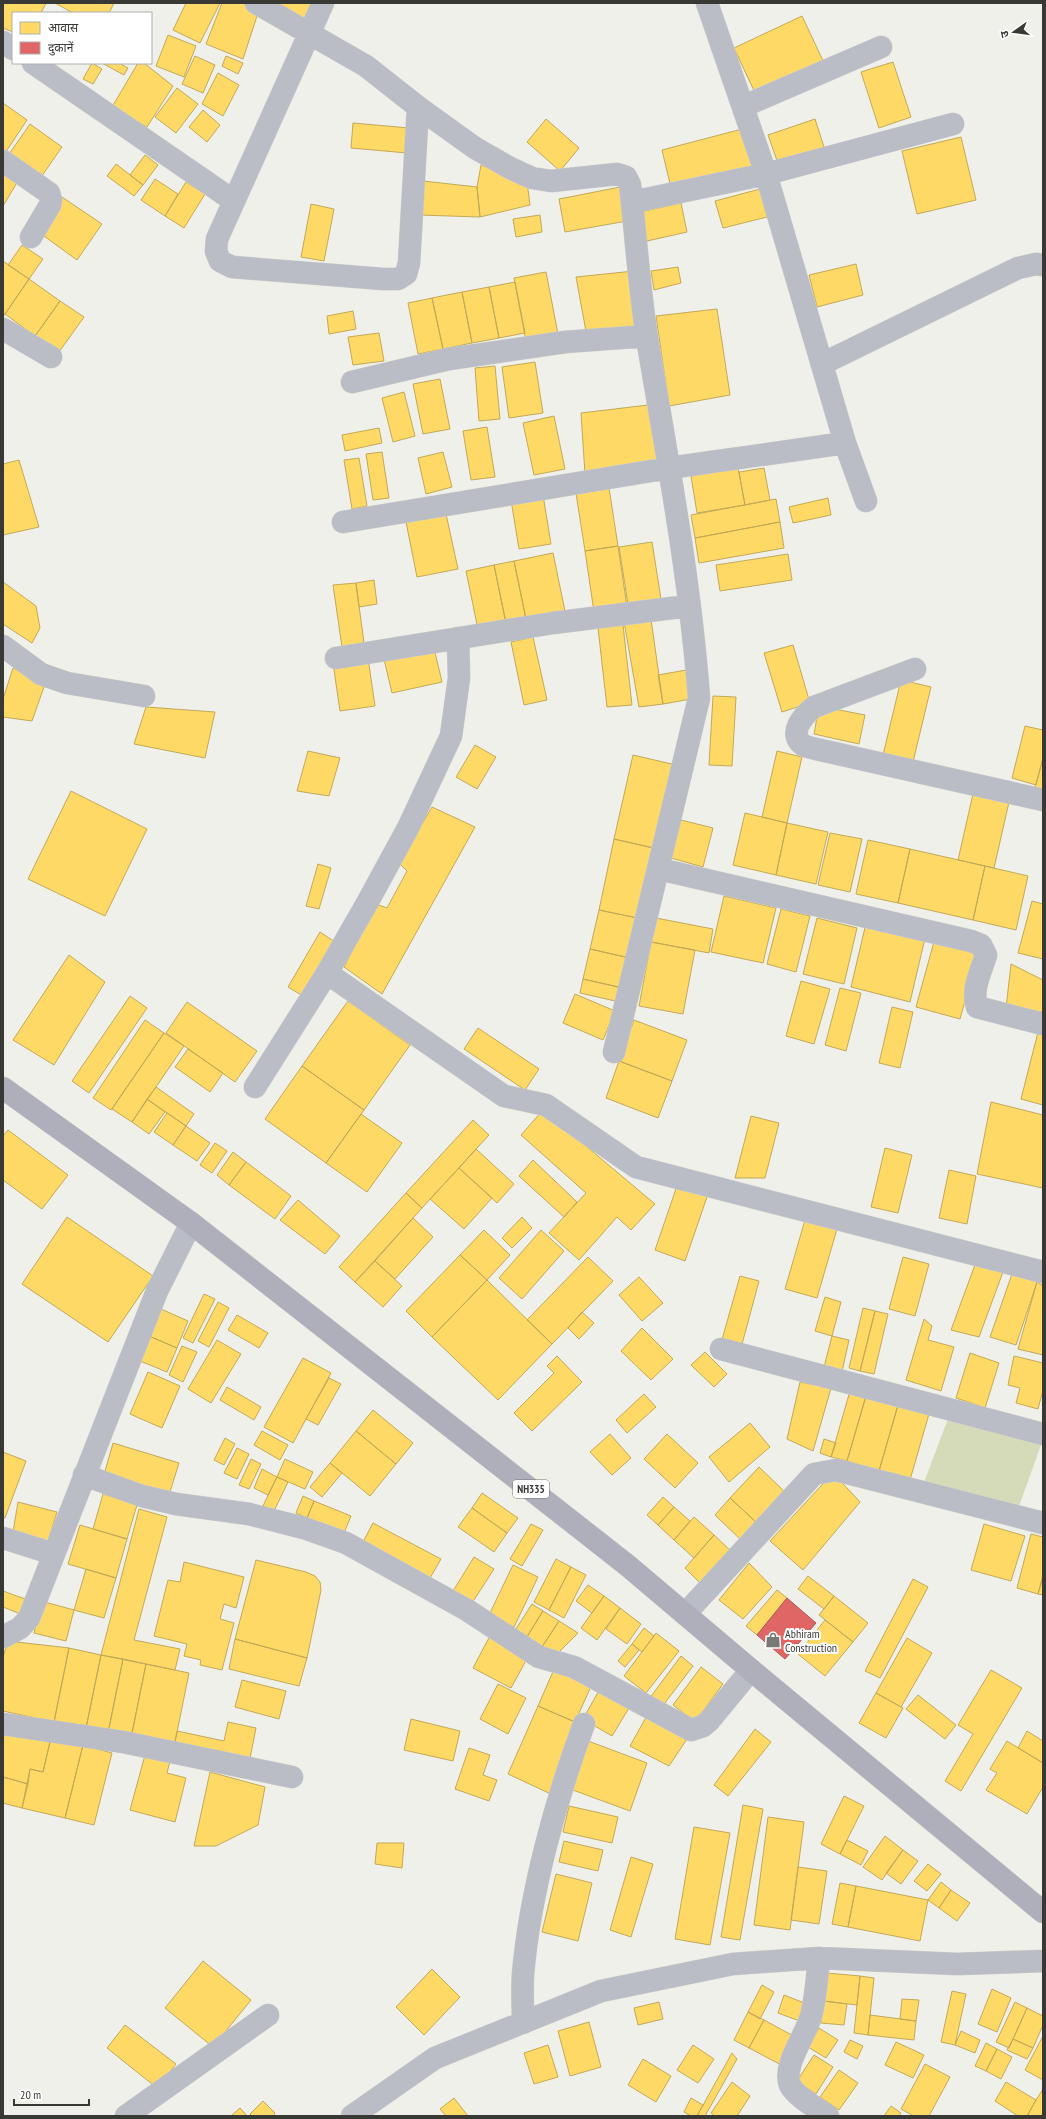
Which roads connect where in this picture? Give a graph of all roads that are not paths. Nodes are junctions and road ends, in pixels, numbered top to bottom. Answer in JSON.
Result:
{"nodes":[{"id":1,"x":256,"y":3,"type":"edge"},
{"id":2,"x":323,"y":3,"type":"edge"},
{"id":3,"x":707,"y":3,"type":"edge"},
{"id":4,"x":308,"y":34,"type":"junction"},
{"id":5,"x":3,"y":42,"type":"edge"},
{"id":6,"x":882,"y":47,"type":"dead end"},
{"id":7,"x":12,"y":48,"type":"edge"},
{"id":8,"x":33,"y":64,"type":"edge"},
{"id":9,"x":744,"y":106,"type":"junction"},
{"id":10,"x":418,"y":107,"type":"junction"},
{"id":11,"x":953,"y":124,"type":"dead end"},
{"id":12,"x":3,"y":162,"type":"edge"},
{"id":13,"x":766,"y":174,"type":"junction"},
{"id":14,"x":234,"y":202,"type":"junction"},
{"id":15,"x":632,"y":202,"type":"junction"},
{"id":16,"x":31,"y":237,"type":"dead end"},
{"id":17,"x":1043,"y":265,"type":"edge"},
{"id":18,"x":3,"y":329,"type":"edge"},
{"id":19,"x":647,"y":336,"type":"junction"},
{"id":20,"x":51,"y":357,"type":"dead end"},
{"id":21,"x":822,"y":364,"type":"junction"},
{"id":22,"x":352,"y":382,"type":"dead end"},
{"id":23,"x":845,"y":443,"type":"junction"},
{"id":24,"x":669,"y":468,"type":"junction"},
{"id":25,"x":866,"y":501,"type":"dead end"},
{"id":26,"x":343,"y":522,"type":"dead end"},
{"id":27,"x":688,"y":606,"type":"junction"},
{"id":28,"x":458,"y":638,"type":"junction"},
{"id":29,"x":3,"y":646,"type":"edge"},
{"id":30,"x":336,"y":658,"type":"dead end"},
{"id":31,"x":915,"y":669,"type":"dead end"},
{"id":32,"x":144,"y":696,"type":"dead end"},
{"id":33,"x":1043,"y":800,"type":"edge"},
{"id":34,"x":659,"y":869,"type":"junction"},
{"id":35,"x":327,"y":973,"type":"junction"},
{"id":36,"x":1043,"y":1024,"type":"edge"},
{"id":37,"x":614,"y":1052,"type":"dead end"},
{"id":38,"x":255,"y":1086,"type":"dead end"},
{"id":39,"x":3,"y":1088,"type":"edge"},
{"id":40,"x":190,"y":1223,"type":"junction"},
{"id":41,"x":1043,"y":1272,"type":"edge"},
{"id":42,"x":721,"y":1349,"type":"dead end"},
{"id":43,"x":1043,"y":1434,"type":"edge"},
{"id":44,"x":84,"y":1475,"type":"junction"},
{"id":45,"x":1043,"y":1523,"type":"edge"},
{"id":46,"x":3,"y":1538,"type":"edge"},
{"id":47,"x":54,"y":1554,"type":"junction"},
{"id":48,"x":685,"y":1614,"type":"junction"},
{"id":49,"x":3,"y":1637,"type":"edge"},
{"id":50,"x":751,"y":1670,"type":"junction"},
{"id":51,"x":3,"y":1724,"type":"edge"},
{"id":52,"x":584,"y":1724,"type":"dead end"},
{"id":53,"x":292,"y":1777,"type":"dead end"},
{"id":54,"x":1043,"y":1912,"type":"edge"},
{"id":55,"x":819,"y":1958,"type":"junction"},
{"id":56,"x":1043,"y":1961,"type":"edge"},
{"id":57,"x":268,"y":2015,"type":"dead end"},
{"id":58,"x":523,"y":2023,"type":"junction"},
{"id":59,"x":126,"y":2116,"type":"edge"},
{"id":60,"x":352,"y":2116,"type":"edge"},
{"id":61,"x":828,"y":2116,"type":"edge"}],
"edges":[{"from":1,"to":4,"type":"street"},
{"from":2,"to":4,"type":"street"},
{"from":3,"to":9,"type":"street"},
{"from":4,"to":10,"type":"street"},
{"from":4,"to":14,"type":"street"},
{"from":5,"to":7,"type":"street"},
{"from":6,"to":9,"type":"street"},
{"from":8,"to":14,"type":"street"},
{"from":9,"to":13,"type":"street"},
{"from":10,"to":14,"type":"street"},
{"from":10,"to":15,"type":"street"},
{"from":11,"to":13,"type":"street"},
{"from":12,"to":16,"type":"street"},
{"from":13,"to":15,"type":"street"},
{"from":13,"to":21,"type":"street"},
{"from":15,"to":19,"type":"street"},
{"from":17,"to":21,"type":"street"},
{"from":18,"to":20,"type":"street"},
{"from":19,"to":22,"type":"street"},
{"from":19,"to":24,"type":"street"},
{"from":21,"to":23,"type":"street"},
{"from":23,"to":24,"type":"street"},
{"from":23,"to":25,"type":"street"},
{"from":24,"to":26,"type":"street"},
{"from":24,"to":27,"type":"street"},
{"from":27,"to":28,"type":"street"},
{"from":27,"to":34,"type":"street"},
{"from":28,"to":30,"type":"street"},
{"from":28,"to":35,"type":"street"},
{"from":29,"to":32,"type":"street"},
{"from":31,"to":33,"type":"street"},
{"from":34,"to":36,"type":"street"},
{"from":34,"to":37,"type":"street"},
{"from":35,"to":38,"type":"street"},
{"from":35,"to":41,"type":"street"},
{"from":39,"to":40,"type":"highway","number":"NH335"},
{"from":40,"to":44,"type":"street"},
{"from":40,"to":48,"type":"highway","number":"NH335"},
{"from":42,"to":43,"type":"street"},
{"from":44,"to":47,"type":"street"},
{"from":44,"to":50,"type":"street"},
{"from":45,"to":48,"type":"street"},
{"from":46,"to":47,"type":"street"},
{"from":47,"to":49,"type":"street"},
{"from":48,"to":50,"type":"highway","number":"NH335"},
{"from":50,"to":54,"type":"highway","number":"NH335"},
{"from":51,"to":53,"type":"street"},
{"from":52,"to":58,"type":"street"},
{"from":55,"to":56,"type":"street"},
{"from":55,"to":58,"type":"street"},
{"from":55,"to":61,"type":"street"},
{"from":57,"to":59,"type":"street"},
{"from":58,"to":60,"type":"street"}]}
